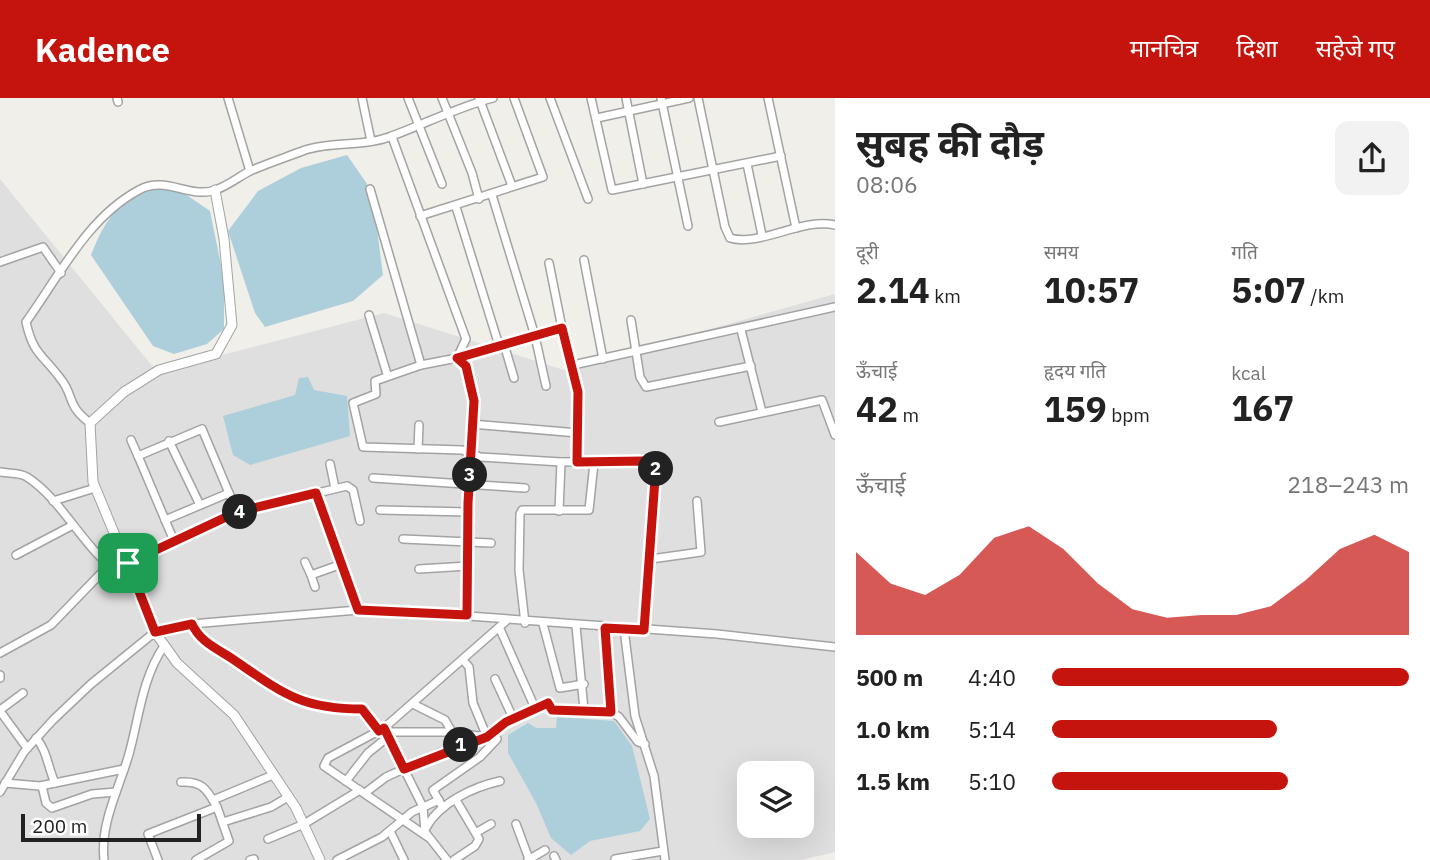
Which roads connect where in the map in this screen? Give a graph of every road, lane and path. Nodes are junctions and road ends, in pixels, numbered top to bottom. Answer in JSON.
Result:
{"nodes":[{"id":1,"x":228,"y":98,"type":"edge"},
{"id":2,"x":362,"y":98,"type":"edge"},
{"id":3,"x":408,"y":98,"type":"edge"},
{"id":4,"x":442,"y":98,"type":"edge"},
{"id":5,"x":493,"y":98,"type":"edge"},
{"id":6,"x":514,"y":98,"type":"edge"},
{"id":7,"x":550,"y":98,"type":"edge"},
{"id":8,"x":591,"y":98,"type":"edge"},
{"id":9,"x":626,"y":98,"type":"edge"},
{"id":10,"x":689,"y":98,"type":"edge"},
{"id":11,"x":698,"y":98,"type":"edge"},
{"id":12,"x":768,"y":98,"type":"edge"},
{"id":13,"x":479,"y":100,"type":"edge"},
{"id":14,"x":662,"y":101,"type":"edge"},
{"id":15,"x":629,"y":111,"type":"junction"},
{"id":16,"x":448,"y":113,"type":"junction"},
{"id":17,"x":597,"y":118,"type":"junction"},
{"id":18,"x":418,"y":124,"type":"junction"},
{"id":19,"x":392,"y":136,"type":"junction"},
{"id":20,"x":371,"y":141,"type":"junction"},
{"id":21,"x":781,"y":156,"type":"junction"},
{"id":22,"x":747,"y":164,"type":"junction"},
{"id":23,"x":713,"y":170,"type":"junction"},
{"id":24,"x":250,"y":171,"type":"junction"},
{"id":25,"x":677,"y":177,"type":"junction"},
{"id":26,"x":442,"y":184,"type":"dead end"},
{"id":27,"x":643,"y":184,"type":"junction"},
{"id":28,"x":512,"y":186,"type":"junction"},
{"id":29,"x":215,"y":190,"type":"junction"},
{"id":30,"x":370,"y":190,"type":"dead end"},
{"id":31,"x":492,"y":195,"type":"junction"},
{"id":32,"x":479,"y":199,"type":"junction"},
{"id":33,"x":588,"y":199,"type":"dead end"},
{"id":34,"x":456,"y":207,"type":"junction"},
{"id":35,"x":420,"y":216,"type":"junction"},
{"id":36,"x":835,"y":225,"type":"edge"},
{"id":37,"x":688,"y":226,"type":"dead end"},
{"id":38,"x":796,"y":228,"type":"junction"},
{"id":39,"x":762,"y":235,"type":"junction"},
{"id":40,"x":584,"y":260,"type":"dead end"},
{"id":41,"x":0,"y":262,"type":"edge"},
{"id":42,"x":549,"y":263,"type":"dead end"},
{"id":43,"x":61,"y":273,"type":"junction"},
{"id":44,"x":835,"y":307,"type":"edge"},
{"id":45,"x":369,"y":315,"type":"dead end"},
{"id":46,"x":631,"y":320,"type":"dead end"},
{"id":47,"x":562,"y":328,"type":"junction"},
{"id":48,"x":741,"y":330,"type":"junction"},
{"id":49,"x":535,"y":336,"type":"junction"},
{"id":50,"x":502,"y":345,"type":"junction"},
{"id":51,"x":637,"y":351,"type":"junction"},
{"id":52,"x":457,"y":358,"type":"junction"},
{"id":53,"x":603,"y":359,"type":"junction"},
{"id":54,"x":421,"y":365,"type":"junction"},
{"id":55,"x":573,"y":365,"type":"junction"},
{"id":56,"x":751,"y":366,"type":"junction"},
{"id":57,"x":387,"y":374,"type":"junction"},
{"id":58,"x":514,"y":378,"type":"dead end"},
{"id":59,"x":546,"y":386,"type":"dead end"},
{"id":60,"x":762,"y":412,"type":"junction"},
{"id":61,"x":719,"y":422,"type":"dead end"},
{"id":62,"x":90,"y":423,"type":"junction"},
{"id":63,"x":471,"y":424,"type":"junction"},
{"id":64,"x":419,"y":425,"type":"dead end"},
{"id":65,"x":834,"y":425,"type":"edge"},
{"id":66,"x":578,"y":433,"type":"junction"},
{"id":67,"x":835,"y":435,"type":"edge"},
{"id":68,"x":131,"y":440,"type":"dead end"},
{"id":69,"x":169,"y":441,"type":"junction"},
{"id":70,"x":418,"y":449,"type":"junction"},
{"id":71,"x":472,"y":454,"type":"junction"},
{"id":72,"x":138,"y":456,"type":"junction"},
{"id":73,"x":561,"y":462,"type":"junction"},
{"id":74,"x":577,"y":462,"type":"junction"},
{"id":75,"x":594,"y":463,"type":"junction"},
{"id":76,"x":330,"y":464,"type":"dead end"},
{"id":77,"x":0,"y":472,"type":"edge"},
{"id":78,"x":373,"y":478,"type":"dead end"},
{"id":79,"x":469,"y":485,"type":"junction"},
{"id":80,"x":95,"y":488,"type":"junction"},
{"id":81,"x":335,"y":488,"type":"junction"},
{"id":82,"x":525,"y":488,"type":"dead end"},
{"id":83,"x":316,"y":493,"type":"junction"},
{"id":84,"x":229,"y":494,"type":"junction"},
{"id":85,"x":53,"y":501,"type":"junction"},
{"id":86,"x":696,"y":501,"type":"dead end"},
{"id":87,"x":200,"y":505,"type":"junction"},
{"id":88,"x":380,"y":510,"type":"dead end"},
{"id":89,"x":559,"y":511,"type":"junction"},
{"id":90,"x":237,"y":512,"type":"junction"},
{"id":91,"x":468,"y":512,"type":"junction"},
{"id":92,"x":165,"y":520,"type":"junction"},
{"id":93,"x":360,"y":521,"type":"dead end"},
{"id":94,"x":73,"y":525,"type":"junction"},
{"id":95,"x":403,"y":539,"type":"dead end"},
{"id":96,"x":468,"y":540,"type":"junction"},
{"id":97,"x":174,"y":541,"type":"junction"},
{"id":98,"x":491,"y":542,"type":"dead end"},
{"id":99,"x":16,"y":555,"type":"dead end"},
{"id":100,"x":651,"y":559,"type":"junction"},
{"id":101,"x":305,"y":562,"type":"dead end"},
{"id":102,"x":342,"y":564,"type":"junction"},
{"id":103,"x":108,"y":566,"type":"junction"},
{"id":104,"x":468,"y":566,"type":"junction"},
{"id":105,"x":129,"y":568,"type":"junction"},
{"id":106,"x":419,"y":569,"type":"dead end"},
{"id":107,"x":311,"y":575,"type":"junction"},
{"id":108,"x":315,"y":587,"type":"dead end"},
{"id":109,"x":358,"y":610,"type":"junction"},
{"id":110,"x":467,"y":615,"type":"junction"},
{"id":111,"x":506,"y":621,"type":"junction"},
{"id":112,"x":524,"y":622,"type":"junction"},
{"id":113,"x":192,"y":624,"type":"junction"},
{"id":114,"x":544,"y":624,"type":"junction"},
{"id":115,"x":576,"y":626,"type":"junction"},
{"id":116,"x":605,"y":628,"type":"junction"},
{"id":117,"x":500,"y":629,"type":"junction"},
{"id":118,"x":624,"y":629,"type":"junction"},
{"id":119,"x":644,"y":630,"type":"junction"},
{"id":120,"x":155,"y":632,"type":"junction"},
{"id":121,"x":164,"y":646,"type":"junction"},
{"id":122,"x":835,"y":647,"type":"edge"},
{"id":123,"x":0,"y":653,"type":"edge"},
{"id":124,"x":463,"y":660,"type":"junction"},
{"id":125,"x":495,"y":679,"type":"dead end"},
{"id":126,"x":584,"y":684,"type":"junction"},
{"id":127,"x":23,"y":693,"type":"dead end"},
{"id":128,"x":413,"y":704,"type":"junction"},
{"id":129,"x":535,"y":708,"type":"junction"},
{"id":130,"x":0,"y":710,"type":"edge"},
{"id":131,"x":584,"y":710,"type":"junction"},
{"id":132,"x":611,"y":712,"type":"junction"},
{"id":133,"x":513,"y":718,"type":"junction"},
{"id":134,"x":384,"y":732,"type":"junction"},
{"id":135,"x":452,"y":732,"type":"junction"},
{"id":136,"x":487,"y":737,"type":"junction"},
{"id":137,"x":36,"y":738,"type":"junction"},
{"id":138,"x":645,"y":744,"type":"junction"},
{"id":139,"x":27,"y":748,"type":"junction"},
{"id":140,"x":124,"y":769,"type":"junction"},
{"id":141,"x":404,"y":769,"type":"junction"},
{"id":142,"x":273,"y":775,"type":"junction"},
{"id":143,"x":346,"y":781,"type":"junction"},
{"id":144,"x":500,"y":781,"type":"dead end"},
{"id":145,"x":181,"y":782,"type":"dead end"},
{"id":146,"x":55,"y":783,"type":"junction"},
{"id":147,"x":2,"y":786,"type":"edge"},
{"id":148,"x":41,"y":786,"type":"junction"},
{"id":149,"x":116,"y":792,"type":"junction"},
{"id":150,"x":362,"y":792,"type":"junction"},
{"id":151,"x":288,"y":797,"type":"junction"},
{"id":152,"x":439,"y":800,"type":"junction"},
{"id":153,"x":456,"y":800,"type":"junction"},
{"id":154,"x":215,"y":804,"type":"junction"},
{"id":155,"x":423,"y":808,"type":"junction"},
{"id":156,"x":443,"y":808,"type":"junction"},
{"id":157,"x":403,"y":818,"type":"junction"},
{"id":158,"x":223,"y":822,"type":"junction"},
{"id":159,"x":304,"y":824,"type":"junction"},
{"id":160,"x":491,"y":824,"type":"dead end"},
{"id":161,"x":516,"y":824,"type":"dead end"},
{"id":162,"x":390,"y":831,"type":"junction"},
{"id":163,"x":477,"y":832,"type":"junction"},
{"id":164,"x":427,"y":833,"type":"junction"},
{"id":165,"x":268,"y":839,"type":"dead end"},
{"id":166,"x":545,"y":850,"type":"dead end"},
{"id":167,"x":663,"y":851,"type":"junction"},
{"id":168,"x":615,"y":859,"type":"edge"},
{"id":169,"x":104,"y":860,"type":"edge"},
{"id":170,"x":158,"y":860,"type":"edge"},
{"id":171,"x":196,"y":860,"type":"edge"},
{"id":172,"x":320,"y":860,"type":"edge"},
{"id":173,"x":337,"y":860,"type":"edge"},
{"id":174,"x":404,"y":860,"type":"edge"},
{"id":175,"x":447,"y":860,"type":"edge"},
{"id":176,"x":454,"y":860,"type":"edge"},
{"id":177,"x":528,"y":860,"type":"edge"},
{"id":178,"x":665,"y":860,"type":"edge"}],
"edges":[{"from":1,"to":24,"type":"street"},
{"from":2,"to":20,"type":"street"},
{"from":3,"to":18,"type":"street"},
{"from":4,"to":16,"type":"street"},
{"from":5,"to":13,"type":"street"},
{"from":6,"to":28,"type":"street"},
{"from":7,"to":33,"type":"street"},
{"from":8,"to":17,"type":"street"},
{"from":9,"to":15,"type":"street"},
{"from":10,"to":14,"type":"street"},
{"from":11,"to":23,"type":"street"},
{"from":12,"to":21,"type":"street"},
{"from":13,"to":16,"type":"street"},
{"from":13,"to":28,"type":"street"},
{"from":14,"to":15,"type":"street"},
{"from":14,"to":25,"type":"street"},
{"from":15,"to":17,"type":"street"},
{"from":15,"to":27,"type":"street"},
{"from":16,"to":18,"type":"street"},
{"from":16,"to":32,"type":"street"},
{"from":17,"to":27,"type":"street"},
{"from":18,"to":19,"type":"street"},
{"from":18,"to":26,"type":"street"},
{"from":19,"to":20,"type":"street"},
{"from":19,"to":35,"type":"street"},
{"from":20,"to":24,"type":"street"},
{"from":21,"to":22,"type":"street"},
{"from":21,"to":38,"type":"street"},
{"from":22,"to":23,"type":"street"},
{"from":22,"to":39,"type":"street"},
{"from":23,"to":25,"type":"street"},
{"from":23,"to":39,"type":"street"},
{"from":24,"to":29,"type":"street"},
{"from":25,"to":27,"type":"street"},
{"from":25,"to":37,"type":"street"},
{"from":28,"to":31,"type":"street"},
{"from":29,"to":43,"type":"street"},
{"from":29,"to":62,"type":"street"},
{"from":30,"to":54,"type":"street"},
{"from":31,"to":32,"type":"street"},
{"from":31,"to":49,"type":"street"},
{"from":32,"to":34,"type":"street"},
{"from":34,"to":35,"type":"street"},
{"from":34,"to":50,"type":"street"},
{"from":35,"to":52,"type":"street"},
{"from":36,"to":38,"type":"street"},
{"from":38,"to":39,"type":"street"},
{"from":40,"to":53,"type":"street"},
{"from":41,"to":43,"type":"street"},
{"from":42,"to":47,"type":"street"},
{"from":43,"to":62,"type":"street"},
{"from":44,"to":48,"type":"street"},
{"from":45,"to":57,"type":"street"},
{"from":46,"to":51,"type":"street"},
{"from":47,"to":49,"type":"street"},
{"from":47,"to":55,"type":"street"},
{"from":48,"to":51,"type":"street"},
{"from":48,"to":56,"type":"street"},
{"from":49,"to":50,"type":"street"},
{"from":49,"to":59,"type":"street"},
{"from":50,"to":52,"type":"street"},
{"from":50,"to":58,"type":"street"},
{"from":51,"to":53,"type":"street"},
{"from":51,"to":56,"type":"street"},
{"from":52,"to":54,"type":"street"},
{"from":52,"to":63,"type":"street"},
{"from":53,"to":55,"type":"street"},
{"from":54,"to":57,"type":"street"},
{"from":55,"to":66,"type":"street"},
{"from":56,"to":60,"type":"street"},
{"from":57,"to":70,"type":"street"},
{"from":60,"to":61,"type":"street"},
{"from":60,"to":65,"type":"street"},
{"from":62,"to":80,"type":"street"},
{"from":63,"to":66,"type":"street"},
{"from":63,"to":71,"type":"street"},
{"from":64,"to":70,"type":"street"},
{"from":65,"to":67,"type":"street"},
{"from":66,"to":74,"type":"street"},
{"from":68,"to":72,"type":"street"},
{"from":69,"to":72,"type":"street"},
{"from":69,"to":84,"type":"street"},
{"from":69,"to":87,"type":"street"},
{"from":70,"to":71,"type":"street"},
{"from":71,"to":73,"type":"street"},
{"from":71,"to":79,"type":"street"},
{"from":72,"to":92,"type":"street"},
{"from":73,"to":74,"type":"street"},
{"from":73,"to":89,"type":"street"},
{"from":74,"to":75,"type":"street"},
{"from":75,"to":89,"type":"street"},
{"from":75,"to":100,"type":"street"},
{"from":76,"to":81,"type":"street"},
{"from":77,"to":85,"type":"street"},
{"from":78,"to":79,"type":"street"},
{"from":79,"to":82,"type":"street"},
{"from":79,"to":91,"type":"street"},
{"from":80,"to":85,"type":"street"},
{"from":80,"to":105,"type":"street"},
{"from":81,"to":83,"type":"street"},
{"from":81,"to":93,"type":"street"},
{"from":83,"to":90,"type":"street"},
{"from":83,"to":102,"type":"street"},
{"from":84,"to":87,"type":"street"},
{"from":84,"to":90,"type":"street"},
{"from":85,"to":94,"type":"street"},
{"from":86,"to":100,"type":"street"},
{"from":87,"to":92,"type":"street"},
{"from":88,"to":91,"type":"street"},
{"from":89,"to":112,"type":"street"},
{"from":90,"to":97,"type":"street"},
{"from":91,"to":96,"type":"street"},
{"from":92,"to":97,"type":"street"},
{"from":94,"to":99,"type":"street"},
{"from":94,"to":103,"type":"street"},
{"from":95,"to":96,"type":"street"},
{"from":96,"to":98,"type":"street"},
{"from":96,"to":104,"type":"street"},
{"from":97,"to":105,"type":"street"},
{"from":100,"to":119,"type":"street"},
{"from":101,"to":107,"type":"street"},
{"from":102,"to":107,"type":"street"},
{"from":102,"to":109,"type":"street"},
{"from":103,"to":105,"type":"street"},
{"from":103,"to":123,"type":"street"},
{"from":104,"to":106,"type":"street"},
{"from":104,"to":110,"type":"street"},
{"from":105,"to":120,"type":"street"},
{"from":107,"to":108,"type":"street"},
{"from":109,"to":110,"type":"street"},
{"from":109,"to":113,"type":"street"},
{"from":110,"to":111,"type":"street"},
{"from":111,"to":112,"type":"street"},
{"from":111,"to":117,"type":"street"},
{"from":112,"to":114,"type":"street"},
{"from":113,"to":120,"type":"street"},
{"from":113,"to":134,"type":"street"},
{"from":114,"to":115,"type":"street"},
{"from":114,"to":126,"type":"street"},
{"from":115,"to":116,"type":"street"},
{"from":115,"to":126,"type":"street"},
{"from":116,"to":118,"type":"street"},
{"from":116,"to":132,"type":"street"},
{"from":117,"to":124,"type":"street"},
{"from":117,"to":129,"type":"street"},
{"from":118,"to":119,"type":"street"},
{"from":118,"to":138,"type":"street"},
{"from":119,"to":122,"type":"street"},
{"from":120,"to":121,"type":"street"},
{"from":120,"to":137,"type":"street"},
{"from":121,"to":140,"type":"street"},
{"from":121,"to":142,"type":"street"},
{"from":124,"to":128,"type":"street"},
{"from":124,"to":136,"type":"street"},
{"from":125,"to":133,"type":"street"},
{"from":126,"to":131,"type":"street"},
{"from":127,"to":130,"type":"street"},
{"from":128,"to":134,"type":"street"},
{"from":128,"to":135,"type":"street"},
{"from":129,"to":131,"type":"street"},
{"from":129,"to":133,"type":"street"},
{"from":130,"to":139,"type":"street"},
{"from":131,"to":132,"type":"street"},
{"from":132,"to":138,"type":"street"},
{"from":133,"to":136,"type":"street"},
{"from":134,"to":135,"type":"street"},
{"from":134,"to":141,"type":"street"},
{"from":134,"to":143,"type":"street"},
{"from":134,"to":143,"type":"street"},
{"from":135,"to":136,"type":"street"},
{"from":136,"to":141,"type":"street"},
{"from":136,"to":152,"type":"street"},
{"from":137,"to":139,"type":"street"},
{"from":137,"to":146,"type":"street"},
{"from":138,"to":167,"type":"street"},
{"from":139,"to":147,"type":"street"},
{"from":140,"to":146,"type":"street"},
{"from":140,"to":149,"type":"street"},
{"from":141,"to":150,"type":"street"},
{"from":141,"to":155,"type":"street"},
{"from":142,"to":151,"type":"street"},
{"from":142,"to":154,"type":"street"},
{"from":143,"to":150,"type":"street"},
{"from":144,"to":153,"type":"street"},
{"from":145,"to":154,"type":"street"},
{"from":146,"to":148,"type":"street"},
{"from":147,"to":148,"type":"street"},
{"from":148,"to":149,"type":"street"},
{"from":149,"to":169,"type":"street"},
{"from":150,"to":157,"type":"street"},
{"from":150,"to":159,"type":"street"},
{"from":151,"to":158,"type":"street"},
{"from":151,"to":159,"type":"street"},
{"from":152,"to":155,"type":"street"},
{"from":152,"to":156,"type":"street"},
{"from":153,"to":156,"type":"street"},
{"from":153,"to":163,"type":"street"},
{"from":154,"to":158,"type":"street"},
{"from":154,"to":170,"type":"street"},
{"from":155,"to":157,"type":"street"},
{"from":155,"to":164,"type":"street"},
{"from":156,"to":164,"type":"street"},
{"from":157,"to":162,"type":"street"},
{"from":157,"to":164,"type":"street"},
{"from":158,"to":171,"type":"street"},
{"from":159,"to":165,"type":"street"},
{"from":159,"to":172,"type":"street"},
{"from":160,"to":163,"type":"street"},
{"from":161,"to":177,"type":"street"},
{"from":162,"to":173,"type":"street"},
{"from":162,"to":174,"type":"street"},
{"from":163,"to":176,"type":"street"},
{"from":164,"to":175,"type":"street"},
{"from":166,"to":177,"type":"street"},
{"from":167,"to":168,"type":"street"},
{"from":167,"to":178,"type":"street"}]}
